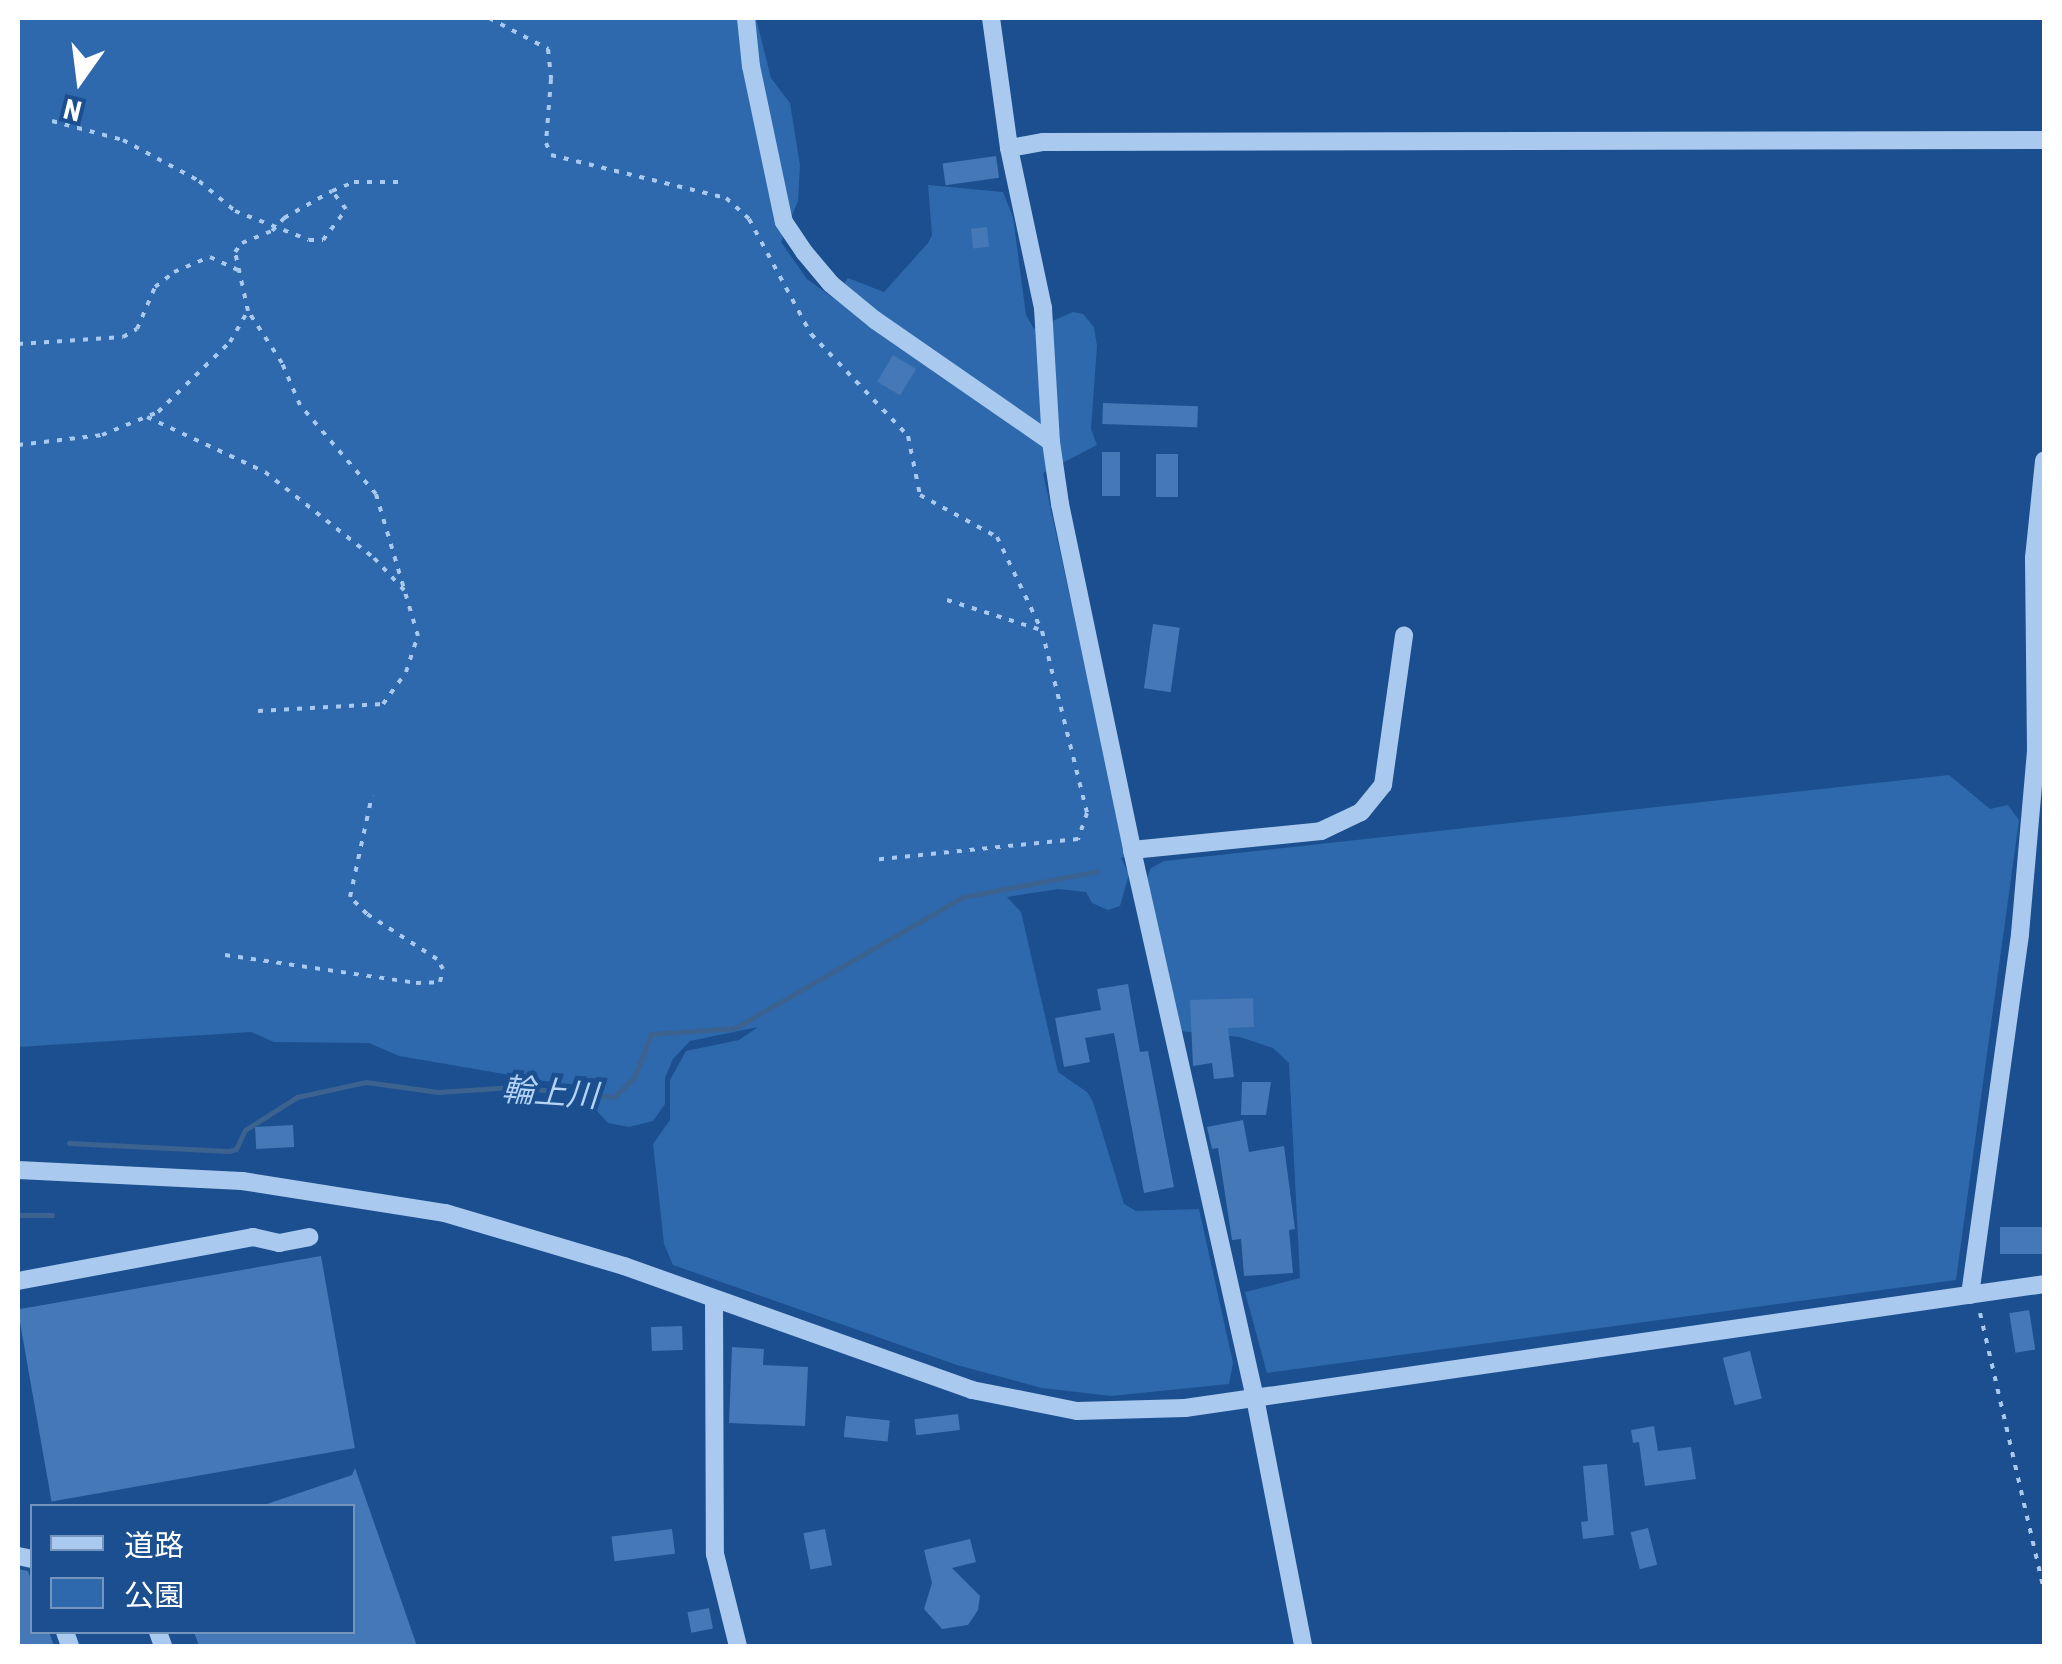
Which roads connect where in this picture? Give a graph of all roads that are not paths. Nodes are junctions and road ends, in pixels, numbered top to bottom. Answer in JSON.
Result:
{"nodes":[{"id":1,"x":746,"y":18,"type":"edge"},
{"id":2,"x":991,"y":18,"type":"edge"},
{"id":3,"x":2044,"y":140,"type":"edge"},
{"id":4,"x":1009,"y":148,"type":"junction"},
{"id":5,"x":1051,"y":442,"type":"junction"},
{"id":6,"x":2044,"y":461,"type":"edge"},
{"id":7,"x":1404,"y":636,"type":"dead end"},
{"id":8,"x":1132,"y":850,"type":"junction"},
{"id":9,"x":18,"y":1170,"type":"edge"},
{"id":10,"x":309,"y":1237,"type":"dead end"},
{"id":11,"x":18,"y":1281,"type":"edge"},
{"id":12,"x":2044,"y":1284,"type":"edge"},
{"id":13,"x":1970,"y":1295,"type":"junction"},
{"id":14,"x":714,"y":1300,"type":"junction"},
{"id":15,"x":1255,"y":1398,"type":"junction"},
{"id":16,"x":738,"y":1646,"type":"edge"},
{"id":17,"x":1303,"y":1646,"type":"edge"}],
"edges":[{"from":1,"to":5,"type":"street"},
{"from":2,"to":4,"type":"street"},
{"from":3,"to":4,"type":"street"},
{"from":4,"to":5,"type":"street"},
{"from":5,"to":8,"type":"street"},
{"from":6,"to":13,"type":"street"},
{"from":7,"to":8,"type":"street"},
{"from":8,"to":15,"type":"street"},
{"from":9,"to":14,"type":"street"},
{"from":10,"to":11,"type":"street"},
{"from":12,"to":13,"type":"street"},
{"from":13,"to":15,"type":"street"},
{"from":14,"to":15,"type":"street"},
{"from":14,"to":16,"type":"street"},
{"from":15,"to":17,"type":"street"}]}
